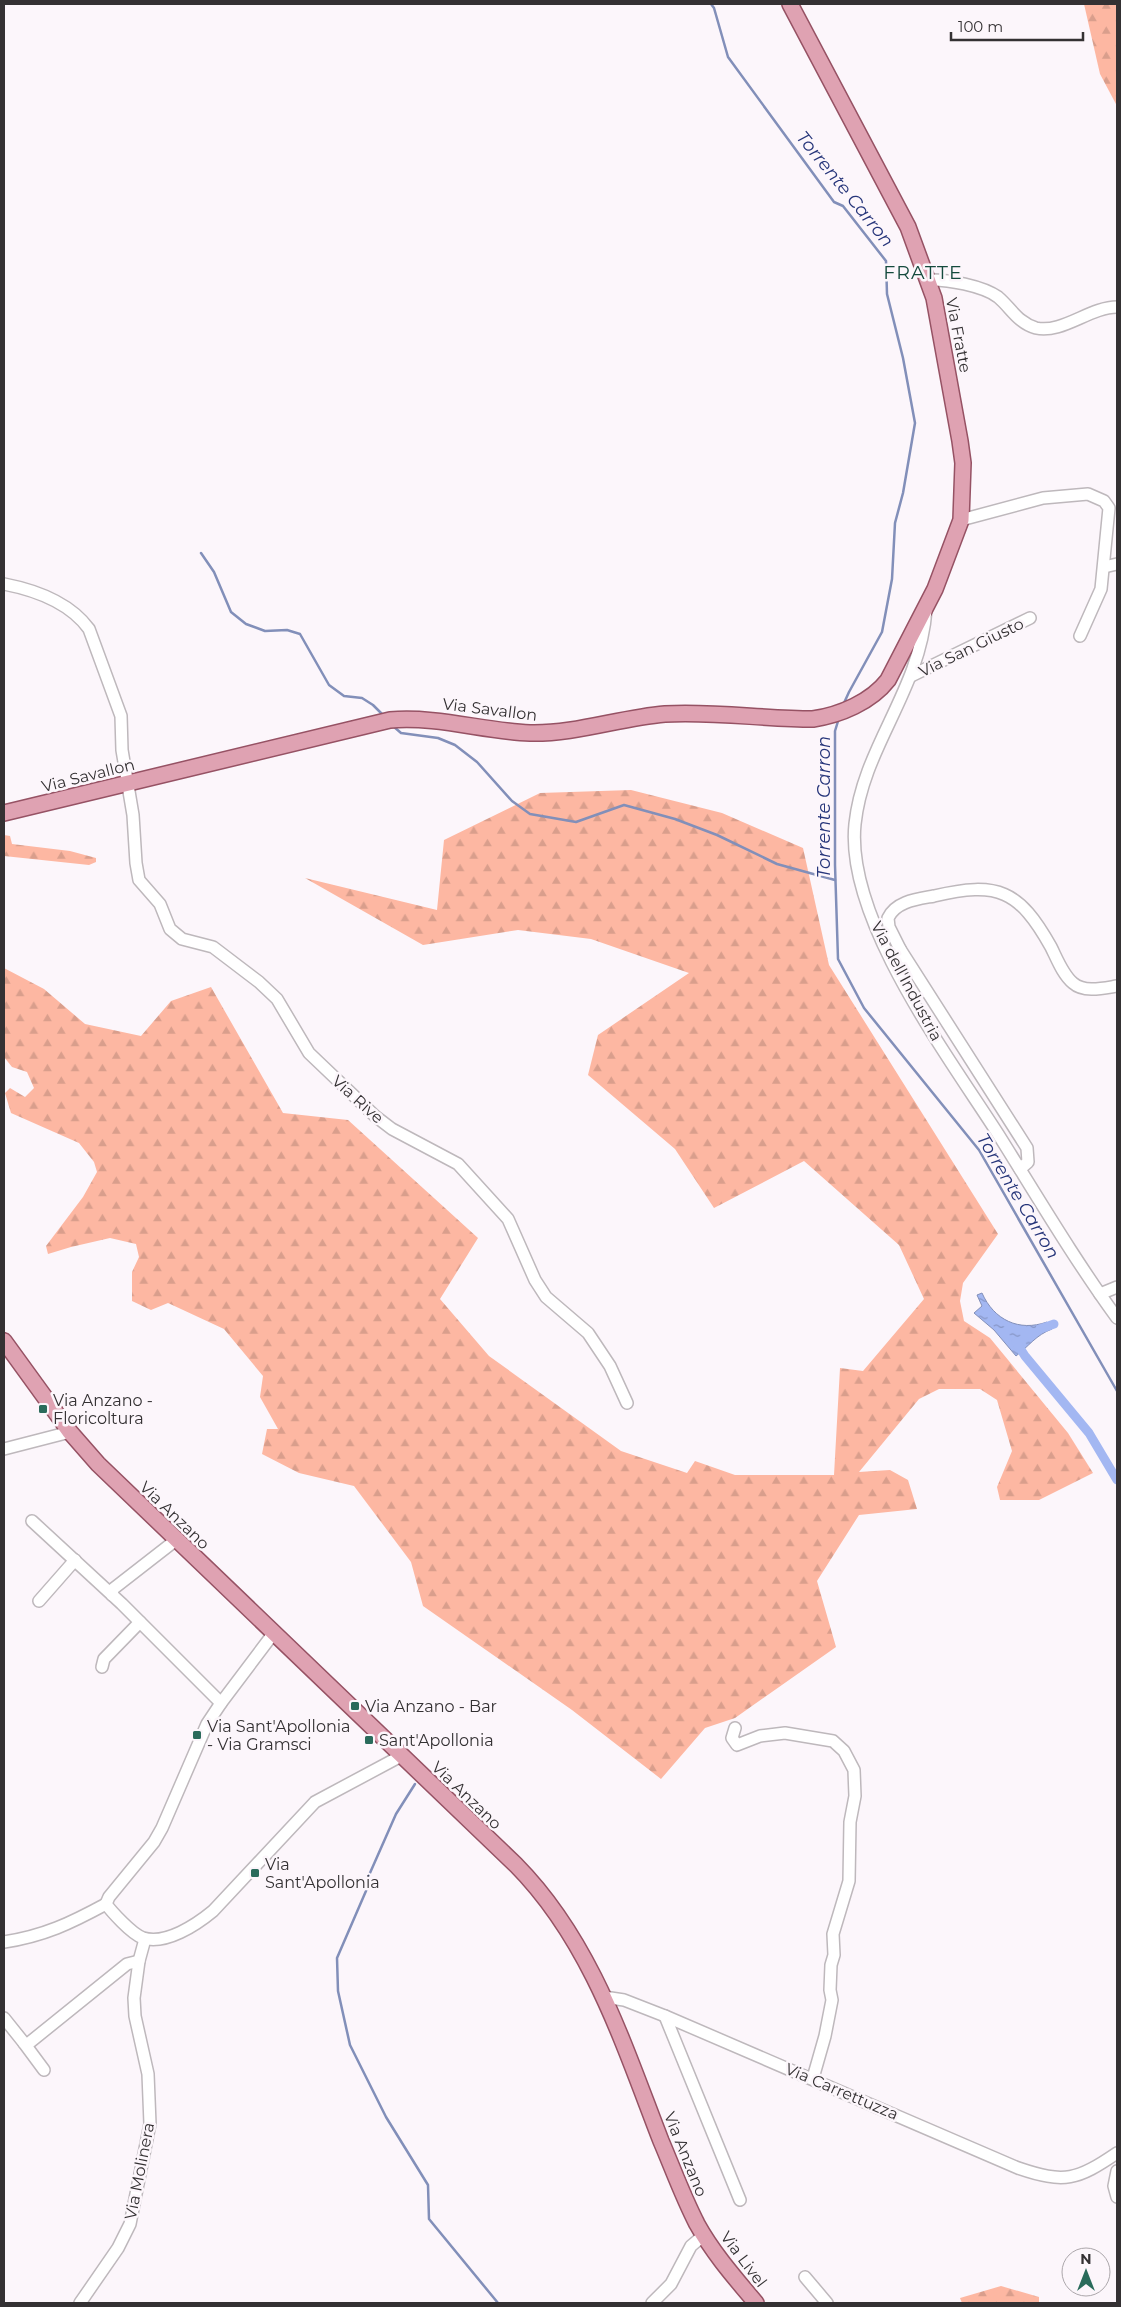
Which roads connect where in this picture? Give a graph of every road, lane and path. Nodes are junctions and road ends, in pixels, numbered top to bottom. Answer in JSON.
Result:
{"nodes":[{"id":1,"x":790,"y":4,"type":"edge"},
{"id":2,"x":928,"y":280,"type":"junction"},
{"id":3,"x":1117,"y":307,"type":"edge"},
{"id":4,"x":961,"y":520,"type":"junction"},
{"id":5,"x":1117,"y":564,"type":"edge"},
{"id":6,"x":1104,"y":567,"type":"junction"},
{"id":7,"x":4,"y":584,"type":"edge"},
{"id":8,"x":926,"y":609,"type":"junction"},
{"id":9,"x":1030,"y":618,"type":"dead end"},
{"id":10,"x":1080,"y":636,"type":"dead end"},
{"id":11,"x":911,"y":676,"type":"junction"},
{"id":12,"x":126,"y":783,"type":"junction"},
{"id":13,"x":4,"y":813,"type":"edge"},
{"id":14,"x":900,"y":950,"type":"junction"},
{"id":15,"x":890,"y":956,"type":"junction"},
{"id":16,"x":1117,"y":986,"type":"edge"},
{"id":17,"x":1020,"y":1169,"type":"junction"},
{"id":18,"x":1117,"y":1287,"type":"edge"},
{"id":19,"x":1100,"y":1294,"type":"junction"},
{"id":20,"x":1117,"y":1318,"type":"edge"},
{"id":21,"x":4,"y":1341,"type":"edge"},
{"id":22,"x":626,"y":1403,"type":"dead end"},
{"id":23,"x":70,"y":1432,"type":"junction"},
{"id":24,"x":4,"y":1449,"type":"edge"},
{"id":25,"x":32,"y":1521,"type":"dead end"},
{"id":26,"x":176,"y":1540,"type":"junction"},
{"id":27,"x":75,"y":1560,"type":"junction"},
{"id":28,"x":112,"y":1595,"type":"junction"},
{"id":29,"x":39,"y":1601,"type":"dead end"},
{"id":30,"x":140,"y":1622,"type":"junction"},
{"id":31,"x":273,"y":1634,"type":"junction"},
{"id":32,"x":102,"y":1667,"type":"dead end"},
{"id":33,"x":221,"y":1703,"type":"junction"},
{"id":34,"x":735,"y":1728,"type":"dead end"},
{"id":35,"x":401,"y":1756,"type":"junction"},
{"id":36,"x":106,"y":1904,"type":"junction"},
{"id":37,"x":145,"y":1938,"type":"junction"},
{"id":38,"x":4,"y":1942,"type":"edge"},
{"id":39,"x":139,"y":1961,"type":"junction"},
{"id":40,"x":604,"y":1997,"type":"junction"},
{"id":41,"x":665,"y":2016,"type":"junction"},
{"id":42,"x":5,"y":2021,"type":"edge"},
{"id":43,"x":24,"y":2043,"type":"junction"},
{"id":44,"x":44,"y":2070,"type":"dead end"},
{"id":45,"x":813,"y":2078,"type":"junction"},
{"id":46,"x":1117,"y":2152,"type":"edge"},
{"id":47,"x":1117,"y":2171,"type":"edge"},
{"id":48,"x":1117,"y":2197,"type":"edge"},
{"id":49,"x":740,"y":2200,"type":"dead end"},
{"id":50,"x":704,"y":2235,"type":"junction"},
{"id":51,"x":805,"y":2277,"type":"dead end"},
{"id":52,"x":80,"y":2303,"type":"edge"},
{"id":53,"x":652,"y":2303,"type":"edge"},
{"id":54,"x":756,"y":2303,"type":"edge"},
{"id":55,"x":827,"y":2303,"type":"edge"}],
"edges":[{"from":1,"to":2,"type":"main road","name":"Via Fratte"},
{"from":2,"to":3,"type":"street"},
{"from":2,"to":4,"type":"main road","name":"Via Fratte"},
{"from":4,"to":6,"type":"street"},
{"from":4,"to":8,"type":"main road","name":"Via Fratte"},
{"from":5,"to":6,"type":"street"},
{"from":6,"to":10,"type":"street"},
{"from":7,"to":12,"type":"street","name":"Via Rive"},
{"from":8,"to":11,"type":"street","name":"Via dell'Industria"},
{"from":8,"to":12,"type":"main road","name":"Via Savallon"},
{"from":9,"to":11,"type":"street","name":"Via San Giusto"},
{"from":11,"to":15,"type":"street","name":"Via dell'Industria"},
{"from":12,"to":13,"type":"main road","name":"Via Savallon"},
{"from":12,"to":22,"type":"street","name":"Via Rive"},
{"from":14,"to":15,"type":"street"},
{"from":14,"to":16,"type":"street"},
{"from":14,"to":17,"type":"street"},
{"from":15,"to":17,"type":"street","name":"Via dell'Industria"},
{"from":17,"to":19,"type":"street","name":"Via dell'Industria"},
{"from":18,"to":19,"type":"street"},
{"from":19,"to":20,"type":"street","name":"Via dell'Industria"},
{"from":21,"to":23,"type":"main road","name":"Via Anzano"},
{"from":23,"to":24,"type":"street"},
{"from":23,"to":26,"type":"main road","name":"Via Anzano"},
{"from":25,"to":27,"type":"street"},
{"from":26,"to":28,"type":"street"},
{"from":26,"to":31,"type":"main road","name":"Via Anzano"},
{"from":27,"to":28,"type":"street"},
{"from":27,"to":29,"type":"street"},
{"from":28,"to":30,"type":"street"},
{"from":30,"to":32,"type":"street"},
{"from":30,"to":33,"type":"street"},
{"from":31,"to":33,"type":"street"},
{"from":31,"to":35,"type":"main road","name":"Via Anzano"},
{"from":33,"to":36,"type":"street"},
{"from":34,"to":45,"type":"street"},
{"from":35,"to":37,"type":"street"},
{"from":35,"to":40,"type":"main road","name":"Via Anzano"},
{"from":36,"to":37,"type":"street"},
{"from":36,"to":38,"type":"street"},
{"from":37,"to":39,"type":"street","name":"Via Molinera"},
{"from":39,"to":43,"type":"street"},
{"from":39,"to":52,"type":"street","name":"Via Molinera"},
{"from":40,"to":41,"type":"street","name":"Via Carrettuzza"},
{"from":40,"to":50,"type":"main road","name":"Via Anzano"},
{"from":41,"to":45,"type":"street","name":"Via Carrettuzza"},
{"from":41,"to":49,"type":"street"},
{"from":42,"to":43,"type":"street"},
{"from":43,"to":44,"type":"street"},
{"from":45,"to":46,"type":"street","name":"Via Carrettuzza"},
{"from":47,"to":48,"type":"street"},
{"from":50,"to":53,"type":"street"},
{"from":50,"to":54,"type":"main road","name":"Via Livel"},
{"from":51,"to":55,"type":"street"}]}
